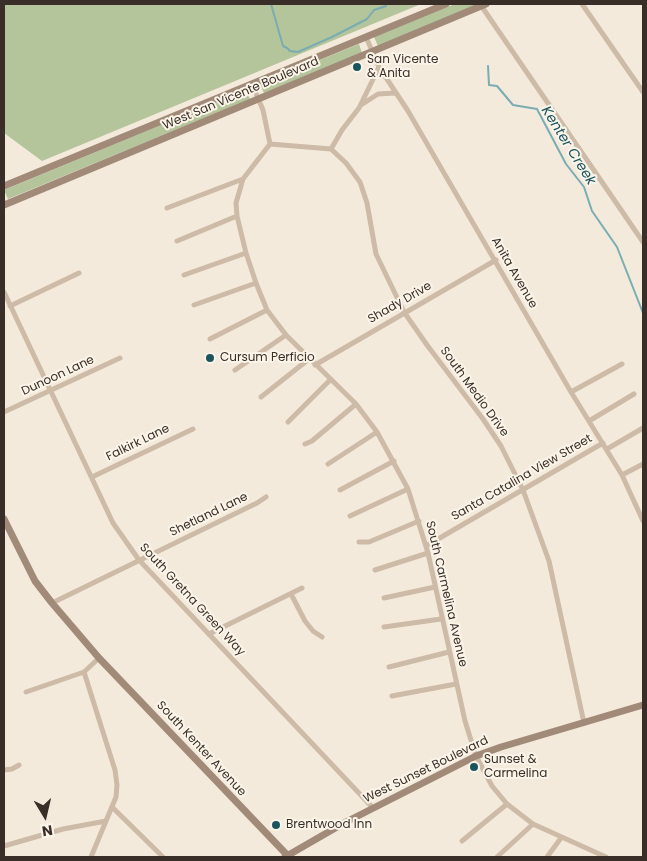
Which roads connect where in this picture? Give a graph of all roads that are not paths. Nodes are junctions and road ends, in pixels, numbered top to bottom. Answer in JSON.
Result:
{"nodes":[{"id":1,"x":446,"y":4,"type":"edge"},
{"id":2,"x":482,"y":4,"type":"edge"},
{"id":3,"x":582,"y":4,"type":"edge"},
{"id":4,"x":366,"y":37,"type":"junction"},
{"id":5,"x":372,"y":51,"type":"junction"},
{"id":6,"x":379,"y":67,"type":"junction"},
{"id":7,"x":252,"y":84,"type":"junction"},
{"id":8,"x":643,"y":92,"type":"edge"},
{"id":9,"x":395,"y":93,"type":"junction"},
{"id":10,"x":258,"y":100,"type":"junction"},
{"id":11,"x":359,"y":108,"type":"junction"},
{"id":12,"x":270,"y":144,"type":"junction"},
{"id":13,"x":332,"y":149,"type":"junction"},
{"id":14,"x":243,"y":179,"type":"junction"},
{"id":15,"x":4,"y":186,"type":"edge"},
{"id":16,"x":4,"y":205,"type":"edge"},
{"id":17,"x":167,"y":208,"type":"dead end"},
{"id":18,"x":237,"y":216,"type":"junction"},
{"id":19,"x":177,"y":241,"type":"dead end"},
{"id":20,"x":643,"y":242,"type":"edge"},
{"id":21,"x":246,"y":253,"type":"junction"},
{"id":22,"x":496,"y":260,"type":"junction"},
{"id":23,"x":79,"y":273,"type":"dead end"},
{"id":24,"x":184,"y":275,"type":"dead end"},
{"id":25,"x":256,"y":284,"type":"junction"},
{"id":26,"x":4,"y":292,"type":"edge"},
{"id":27,"x":10,"y":306,"type":"junction"},
{"id":28,"x":194,"y":306,"type":"dead end"},
{"id":29,"x":268,"y":310,"type":"junction"},
{"id":30,"x":404,"y":312,"type":"junction"},
{"id":31,"x":286,"y":335,"type":"junction"},
{"id":32,"x":210,"y":339,"type":"dead end"},
{"id":33,"x":120,"y":358,"type":"dead end"},
{"id":34,"x":308,"y":359,"type":"junction"},
{"id":35,"x":622,"y":364,"type":"dead end"},
{"id":36,"x":314,"y":365,"type":"junction"},
{"id":37,"x":235,"y":370,"type":"dead end"},
{"id":38,"x":330,"y":380,"type":"junction"},
{"id":39,"x":50,"y":390,"type":"junction"},
{"id":40,"x":571,"y":392,"type":"junction"},
{"id":41,"x":634,"y":394,"type":"dead end"},
{"id":42,"x":261,"y":397,"type":"dead end"},
{"id":43,"x":356,"y":404,"type":"junction"},
{"id":44,"x":4,"y":412,"type":"edge"},
{"id":45,"x":589,"y":421,"type":"junction"},
{"id":46,"x":288,"y":422,"type":"dead end"},
{"id":47,"x":643,"y":428,"type":"edge"},
{"id":48,"x":193,"y":429,"type":"dead end"},
{"id":49,"x":377,"y":432,"type":"junction"},
{"id":50,"x":603,"y":443,"type":"junction"},
{"id":51,"x":304,"y":444,"type":"dead end"},
{"id":52,"x":606,"y":449,"type":"junction"},
{"id":53,"x":394,"y":461,"type":"junction"},
{"id":54,"x":328,"y":464,"type":"dead end"},
{"id":55,"x":643,"y":464,"type":"edge"},
{"id":56,"x":622,"y":475,"type":"junction"},
{"id":57,"x":92,"y":477,"type":"junction"},
{"id":58,"x":340,"y":490,"type":"dead end"},
{"id":59,"x":408,"y":490,"type":"junction"},
{"id":60,"x":523,"y":490,"type":"junction"},
{"id":61,"x":266,"y":497,"type":"dead end"},
{"id":62,"x":643,"y":504,"type":"edge"},
{"id":63,"x":638,"y":507,"type":"junction"},
{"id":64,"x":350,"y":516,"type":"dead end"},
{"id":65,"x":4,"y":519,"type":"edge"},
{"id":66,"x":419,"y":521,"type":"junction"},
{"id":67,"x":643,"y":521,"type":"edge"},
{"id":68,"x":359,"y":542,"type":"dead end"},
{"id":69,"x":426,"y":546,"type":"junction"},
{"id":70,"x":428,"y":552,"type":"junction"},
{"id":71,"x":139,"y":560,"type":"junction"},
{"id":72,"x":375,"y":570,"type":"dead end"},
{"id":73,"x":436,"y":587,"type":"junction"},
{"id":74,"x":302,"y":588,"type":"dead end"},
{"id":75,"x":290,"y":594,"type":"junction"},
{"id":76,"x":384,"y":598,"type":"dead end"},
{"id":77,"x":52,"y":603,"type":"junction"},
{"id":78,"x":441,"y":619,"type":"junction"},
{"id":79,"x":384,"y":627,"type":"dead end"},
{"id":80,"x":209,"y":634,"type":"junction"},
{"id":81,"x":322,"y":637,"type":"dead end"},
{"id":82,"x":449,"y":652,"type":"junction"},
{"id":83,"x":99,"y":658,"type":"junction"},
{"id":84,"x":389,"y":667,"type":"dead end"},
{"id":85,"x":84,"y":672,"type":"junction"},
{"id":86,"x":456,"y":684,"type":"junction"},
{"id":87,"x":26,"y":692,"type":"dead end"},
{"id":88,"x":392,"y":696,"type":"dead end"},
{"id":89,"x":643,"y":705,"type":"edge"},
{"id":90,"x":584,"y":723,"type":"junction"},
{"id":91,"x":476,"y":756,"type":"junction"},
{"id":92,"x":19,"y":765,"type":"dead end"},
{"id":93,"x":4,"y":770,"type":"edge"},
{"id":94,"x":507,"y":804,"type":"junction"},
{"id":95,"x":112,"y":807,"type":"junction"},
{"id":96,"x":373,"y":808,"type":"junction"},
{"id":97,"x":106,"y":821,"type":"junction"},
{"id":98,"x":533,"y":824,"type":"junction"},
{"id":99,"x":561,"y":838,"type":"junction"},
{"id":100,"x":462,"y":841,"type":"dead end"},
{"id":101,"x":4,"y":846,"type":"edge"},
{"id":102,"x":590,"y":850,"type":"junction"},
{"id":103,"x":90,"y":857,"type":"edge"},
{"id":104,"x":163,"y":857,"type":"edge"},
{"id":105,"x":287,"y":857,"type":"edge"},
{"id":106,"x":497,"y":857,"type":"edge"},
{"id":107,"x":547,"y":857,"type":"edge"},
{"id":108,"x":586,"y":857,"type":"edge"},
{"id":109,"x":606,"y":857,"type":"edge"}],
"edges":[{"from":1,"to":4,"type":"main road","name":"West San Vicente Boulevard"},
{"from":2,"to":5,"type":"main road","name":"West San Vicente Boulevard"},
{"from":2,"to":20,"type":"street"},
{"from":3,"to":8,"type":"street"},
{"from":4,"to":5,"type":"street","name":"Anita Avenue"},
{"from":4,"to":7,"type":"main road","name":"West San Vicente Boulevard"},
{"from":5,"to":6,"type":"street","name":"Anita Avenue"},
{"from":5,"to":10,"type":"main road","name":"West San Vicente Boulevard"},
{"from":6,"to":9,"type":"street","name":"Anita Avenue"},
{"from":6,"to":11,"type":"street"},
{"from":7,"to":10,"type":"street"},
{"from":7,"to":15,"type":"main road","name":"West San Vicente Boulevard"},
{"from":9,"to":11,"type":"street"},
{"from":9,"to":22,"type":"street","name":"Anita Avenue"},
{"from":10,"to":12,"type":"street"},
{"from":10,"to":16,"type":"main road","name":"West San Vicente Boulevard"},
{"from":11,"to":13,"type":"street"},
{"from":12,"to":13,"type":"street"},
{"from":12,"to":14,"type":"street","name":"South Carmelina Avenue"},
{"from":13,"to":30,"type":"street","name":"South Medio Drive"},
{"from":14,"to":17,"type":"street"},
{"from":14,"to":18,"type":"street","name":"South Carmelina Avenue"},
{"from":18,"to":19,"type":"street"},
{"from":18,"to":21,"type":"street","name":"South Carmelina Avenue"},
{"from":21,"to":24,"type":"street"},
{"from":21,"to":25,"type":"street","name":"South Carmelina Avenue"},
{"from":22,"to":30,"type":"street","name":"Shady Drive"},
{"from":22,"to":40,"type":"street","name":"Anita Avenue"},
{"from":23,"to":27,"type":"street"},
{"from":25,"to":28,"type":"street"},
{"from":25,"to":29,"type":"street","name":"South Carmelina Avenue"},
{"from":26,"to":27,"type":"street","name":"South Gretna Green Way"},
{"from":27,"to":39,"type":"street","name":"South Gretna Green Way"},
{"from":29,"to":31,"type":"street","name":"South Carmelina Avenue"},
{"from":29,"to":32,"type":"street"},
{"from":30,"to":36,"type":"street","name":"Shady Drive"},
{"from":30,"to":60,"type":"street","name":"South Medio Drive"},
{"from":31,"to":34,"type":"street","name":"South Carmelina Avenue"},
{"from":31,"to":37,"type":"street"},
{"from":33,"to":39,"type":"street","name":"Dunoon Lane"},
{"from":34,"to":36,"type":"street","name":"South Carmelina Avenue"},
{"from":34,"to":42,"type":"street"},
{"from":35,"to":40,"type":"street"},
{"from":36,"to":38,"type":"street","name":"South Carmelina Avenue"},
{"from":38,"to":43,"type":"street","name":"South Carmelina Avenue"},
{"from":38,"to":46,"type":"street"},
{"from":39,"to":44,"type":"street","name":"Dunoon Lane"},
{"from":39,"to":57,"type":"street","name":"South Gretna Green Way"},
{"from":40,"to":45,"type":"street","name":"Anita Avenue"},
{"from":41,"to":45,"type":"street"},
{"from":43,"to":49,"type":"street","name":"South Carmelina Avenue"},
{"from":43,"to":51,"type":"street"},
{"from":45,"to":50,"type":"street","name":"Anita Avenue"},
{"from":47,"to":52,"type":"street"},
{"from":48,"to":57,"type":"street","name":"Falkirk Lane"},
{"from":49,"to":53,"type":"street","name":"South Carmelina Avenue"},
{"from":49,"to":54,"type":"street"},
{"from":50,"to":52,"type":"street","name":"Anita Avenue"},
{"from":50,"to":60,"type":"street","name":"Santa Catalina View Street"},
{"from":52,"to":56,"type":"street","name":"Anita Avenue"},
{"from":53,"to":58,"type":"street"},
{"from":53,"to":59,"type":"street","name":"South Carmelina Avenue"},
{"from":55,"to":56,"type":"street"},
{"from":56,"to":63,"type":"street","name":"Anita Avenue"},
{"from":57,"to":71,"type":"street","name":"South Gretna Green Way"},
{"from":59,"to":64,"type":"street"},
{"from":59,"to":66,"type":"street","name":"South Carmelina Avenue"},
{"from":60,"to":69,"type":"street","name":"Santa Catalina View Street"},
{"from":60,"to":90,"type":"street","name":"South Medio Drive"},
{"from":61,"to":71,"type":"street","name":"Shetland Lane"},
{"from":62,"to":63,"type":"street"},
{"from":63,"to":67,"type":"street","name":"Anita Avenue"},
{"from":65,"to":77,"type":"main road","name":"South Kenter Avenue"},
{"from":66,"to":68,"type":"street"},
{"from":66,"to":69,"type":"street","name":"South Carmelina Avenue"},
{"from":69,"to":70,"type":"street","name":"South Carmelina Avenue"},
{"from":70,"to":72,"type":"street"},
{"from":70,"to":73,"type":"street","name":"South Carmelina Avenue"},
{"from":71,"to":77,"type":"street","name":"Shetland Lane"},
{"from":71,"to":80,"type":"street","name":"South Gretna Green Way"},
{"from":73,"to":76,"type":"street"},
{"from":73,"to":78,"type":"street","name":"South Carmelina Avenue"},
{"from":74,"to":75,"type":"street"},
{"from":75,"to":80,"type":"street"},
{"from":75,"to":81,"type":"street"},
{"from":77,"to":83,"type":"main road","name":"South Kenter Avenue"},
{"from":78,"to":79,"type":"street"},
{"from":78,"to":82,"type":"street","name":"South Carmelina Avenue"},
{"from":80,"to":96,"type":"street","name":"South Gretna Green Way"},
{"from":82,"to":84,"type":"street"},
{"from":82,"to":86,"type":"street","name":"South Carmelina Avenue"},
{"from":83,"to":85,"type":"street"},
{"from":83,"to":105,"type":"main road","name":"South Kenter Avenue"},
{"from":85,"to":87,"type":"street"},
{"from":85,"to":95,"type":"street"},
{"from":86,"to":88,"type":"street"},
{"from":86,"to":91,"type":"street","name":"South Carmelina Avenue"},
{"from":89,"to":90,"type":"main road","name":"West Sunset Boulevard"},
{"from":90,"to":91,"type":"main road","name":"West Sunset Boulevard"},
{"from":91,"to":94,"type":"street","name":"South Carmelina Avenue"},
{"from":91,"to":96,"type":"main road","name":"West Sunset Boulevard"},
{"from":92,"to":93,"type":"street"},
{"from":94,"to":98,"type":"street","name":"South Carmelina Avenue"},
{"from":94,"to":100,"type":"street"},
{"from":95,"to":97,"type":"street"},
{"from":95,"to":104,"type":"street"},
{"from":96,"to":105,"type":"main road","name":"West Sunset Boulevard"},
{"from":97,"to":101,"type":"street"},
{"from":97,"to":103,"type":"street"},
{"from":98,"to":99,"type":"street","name":"South Carmelina Avenue"},
{"from":98,"to":106,"type":"street"},
{"from":99,"to":102,"type":"street","name":"South Carmelina Avenue"},
{"from":99,"to":107,"type":"street"},
{"from":102,"to":108,"type":"street"},
{"from":102,"to":109,"type":"street","name":"South Carmelina Avenue"}]}
